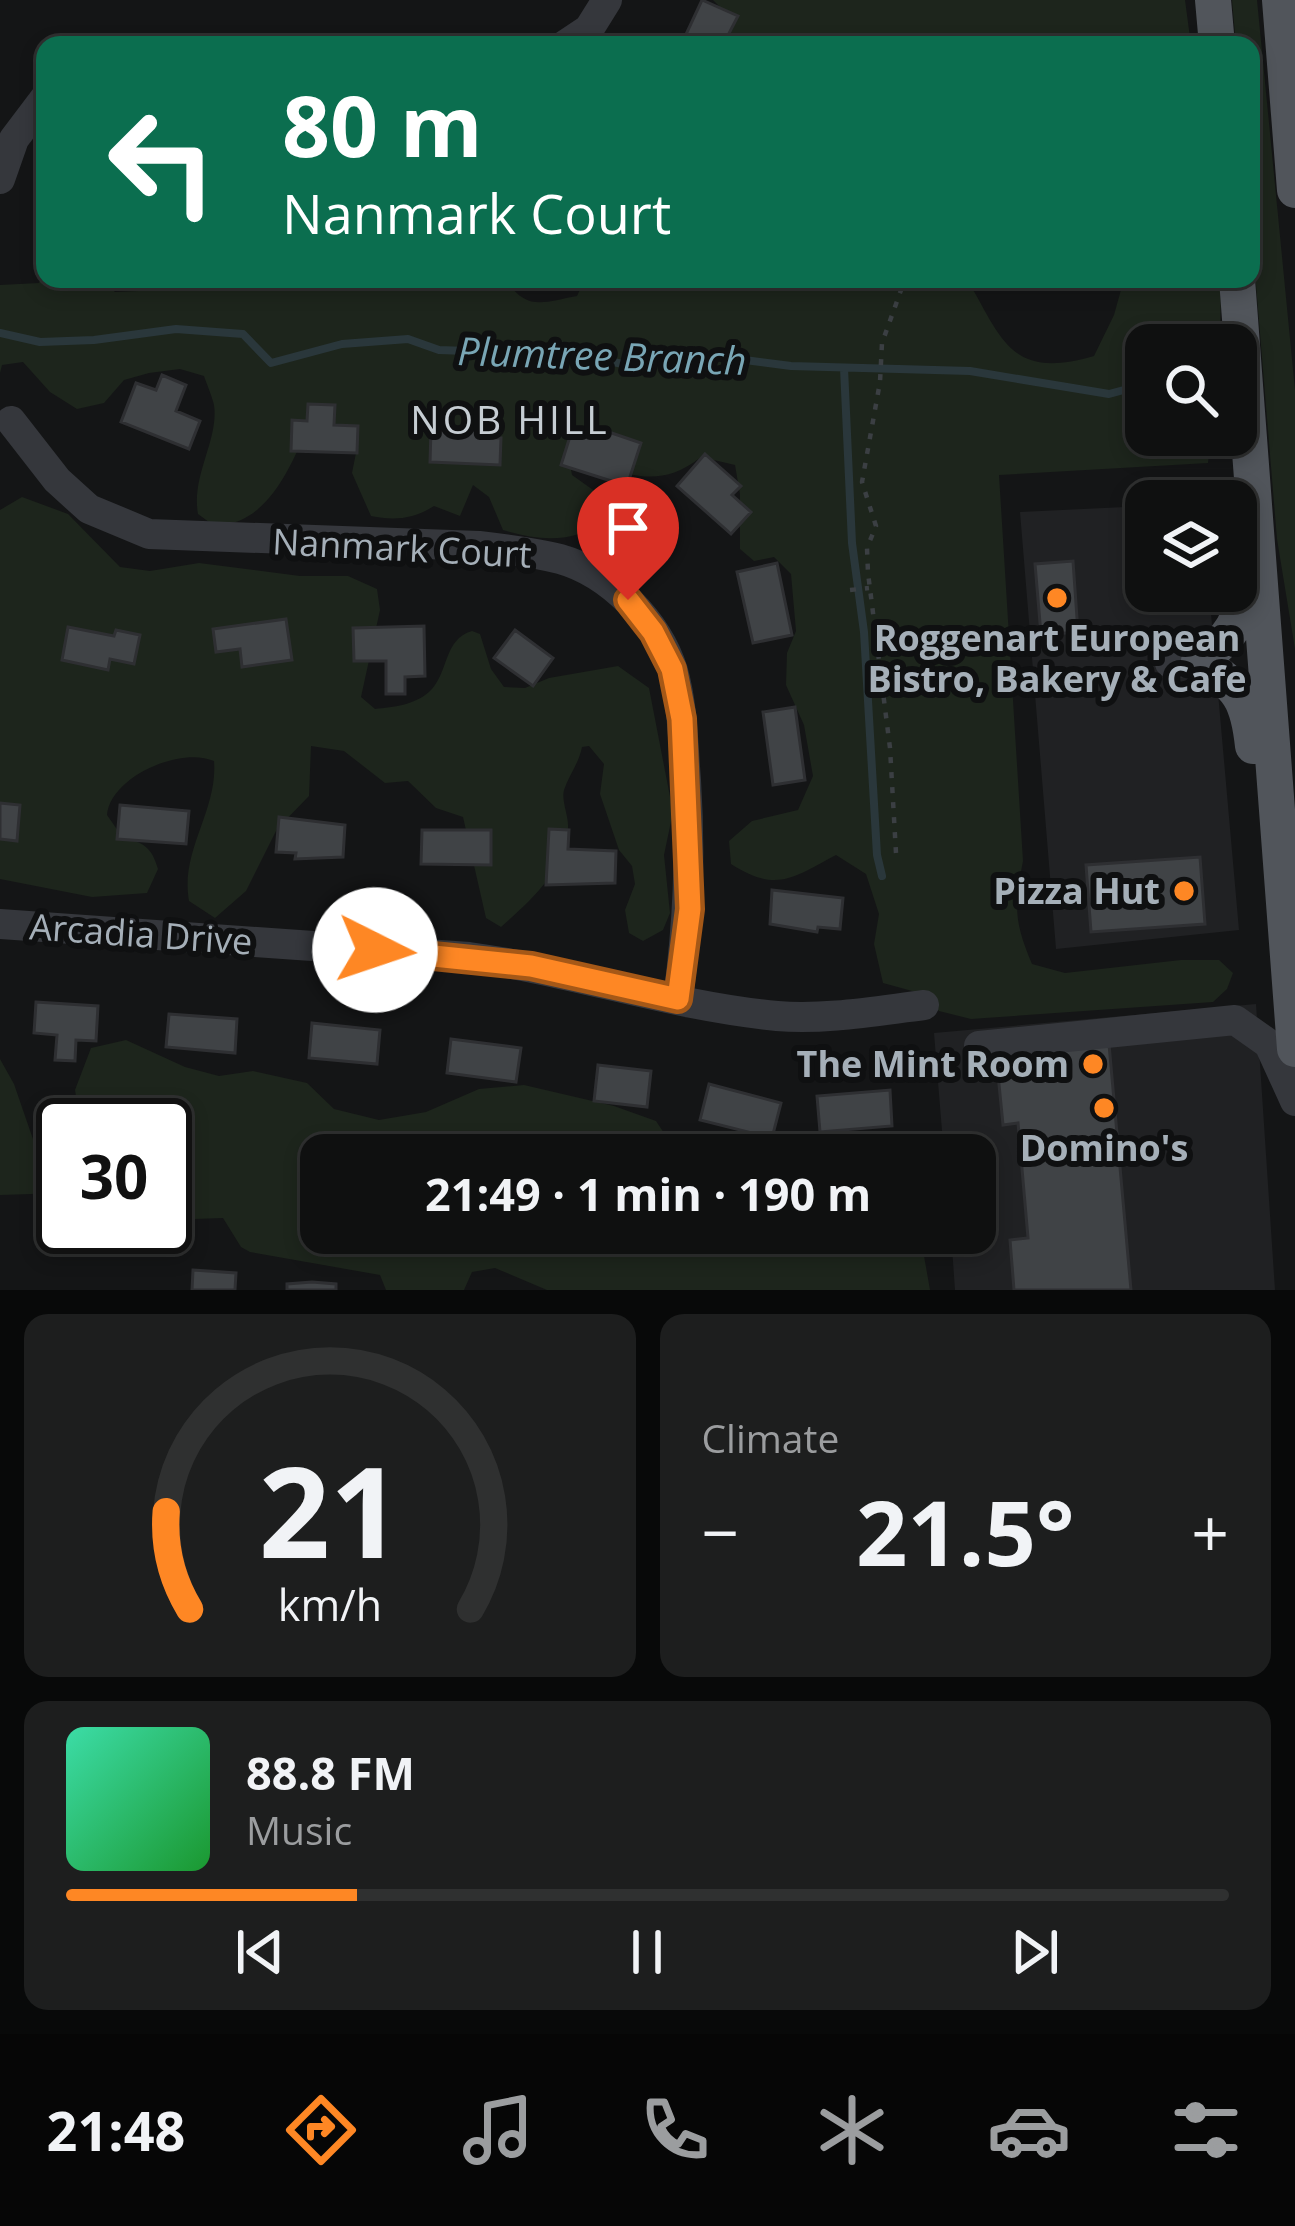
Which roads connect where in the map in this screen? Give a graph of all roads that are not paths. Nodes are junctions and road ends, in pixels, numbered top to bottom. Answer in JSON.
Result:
{"nodes":[{"id":1,"x":607,"y":0,"type":"edge"},
{"id":2,"x":1214,"y":0,"type":"edge"},
{"id":3,"x":1280,"y":0,"type":"edge"},
{"id":4,"x":578,"y":36,"type":"edge"},
{"id":5,"x":1216,"y":36,"type":"edge"},
{"id":6,"x":36,"y":110,"type":"edge"},
{"id":7,"x":0,"y":179,"type":"edge"},
{"id":8,"x":1295,"y":190,"type":"edge"},
{"id":9,"x":1238,"y":288,"type":"edge"},
{"id":10,"x":1241,"y":324,"type":"edge"},
{"id":11,"x":11,"y":421,"type":"dead end"},
{"id":12,"x":1251,"y":456,"type":"edge"},
{"id":13,"x":1241,"y":612,"type":"edge"},
{"id":14,"x":1270,"y":722,"type":"junction"},
{"id":15,"x":1295,"y":848,"type":"edge"},
{"id":16,"x":0,"y":924,"type":"edge"},
{"id":17,"x":1290,"y":965,"type":"junction"},
{"id":18,"x":678,"y":999,"type":"junction"},
{"id":19,"x":924,"y":1005,"type":"dead end"},
{"id":20,"x":979,"y":1046,"type":"dead end"},
{"id":21,"x":1295,"y":1048,"type":"edge"},
{"id":22,"x":1295,"y":1101,"type":"edge"}],
"edges":[{"from":1,"to":4,"type":"street"},
{"from":2,"to":5,"type":"main road"},
{"from":3,"to":8,"type":"main road"},
{"from":6,"to":7,"type":"street"},
{"from":9,"to":10,"type":"main road"},
{"from":11,"to":18,"type":"street","name":"Nanmark Court"},
{"from":12,"to":14,"type":"main road"},
{"from":13,"to":17,"type":"main road"},
{"from":14,"to":15,"type":"main road"},
{"from":14,"to":17,"type":"main road"},
{"from":16,"to":18,"type":"street","name":"Arcadia Drive"},
{"from":17,"to":21,"type":"main road"},
{"from":18,"to":19,"type":"street","name":"Arcadia Drive"},
{"from":20,"to":22,"type":"street"}]}
